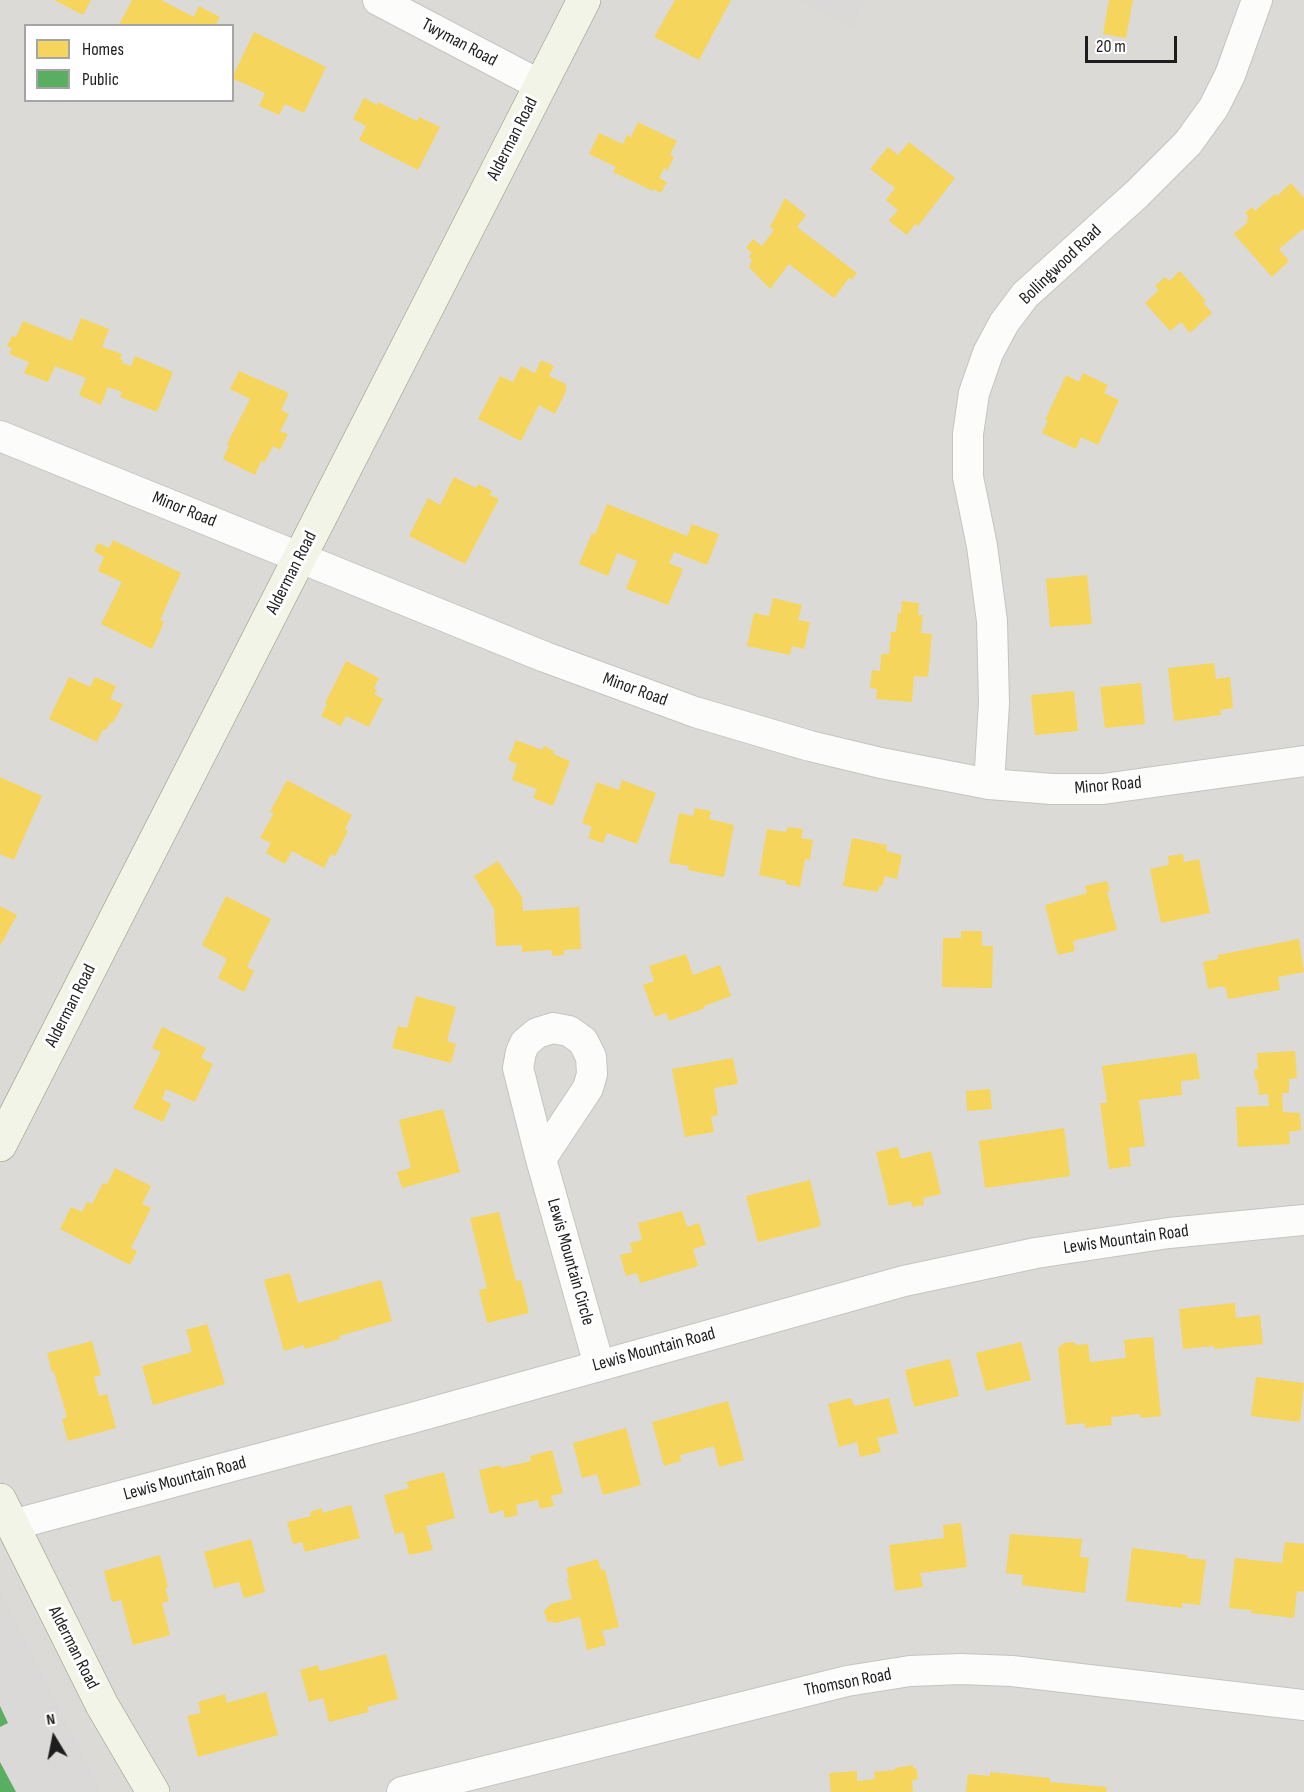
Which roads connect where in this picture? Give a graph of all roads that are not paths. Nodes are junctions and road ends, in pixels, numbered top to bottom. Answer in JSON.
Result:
{"nodes":[{"id":1,"x":378,"y":0,"type":"edge"},
{"id":2,"x":584,"y":0,"type":"edge"},
{"id":3,"x":1257,"y":0,"type":"edge"},
{"id":4,"x":540,"y":85,"type":"junction"},
{"id":5,"x":0,"y":436,"type":"edge"},
{"id":6,"x":301,"y":556,"type":"junction"},
{"id":7,"x":1304,"y":761,"type":"edge"},
{"id":8,"x":989,"y":784,"type":"junction"},
{"id":9,"x":0,"y":1145,"type":"edge"},
{"id":10,"x":541,"y":1159,"type":"dead end"},
{"id":11,"x":1304,"y":1220,"type":"edge"},
{"id":12,"x":599,"y":1365,"type":"junction"},
{"id":13,"x":6,"y":1513,"type":"edge"},
{"id":14,"x":1304,"y":1705,"type":"edge"},
{"id":15,"x":153,"y":1792,"type":"edge"},
{"id":16,"x":402,"y":1792,"type":"edge"}],
"edges":[{"from":1,"to":4,"type":"street","name":"Twyman Road"},
{"from":2,"to":4,"type":"main road","name":"Alderman Road"},
{"from":3,"to":8,"type":"street","name":"Bollingwood Road"},
{"from":4,"to":6,"type":"main road","name":"Alderman Road"},
{"from":5,"to":6,"type":"street","name":"Minor Road"},
{"from":6,"to":8,"type":"street","name":"Minor Road"},
{"from":6,"to":9,"type":"main road","name":"Alderman Road"},
{"from":7,"to":8,"type":"street","name":"Minor Road"},
{"from":10,"to":12,"type":"street","name":"Lewis Mountain Circle"},
{"from":11,"to":12,"type":"street","name":"Lewis Mountain Road"},
{"from":12,"to":13,"type":"street","name":"Lewis Mountain Road"},
{"from":13,"to":15,"type":"main road","name":"Alderman Road"},
{"from":14,"to":16,"type":"street","name":"Thomson Road"}]}
